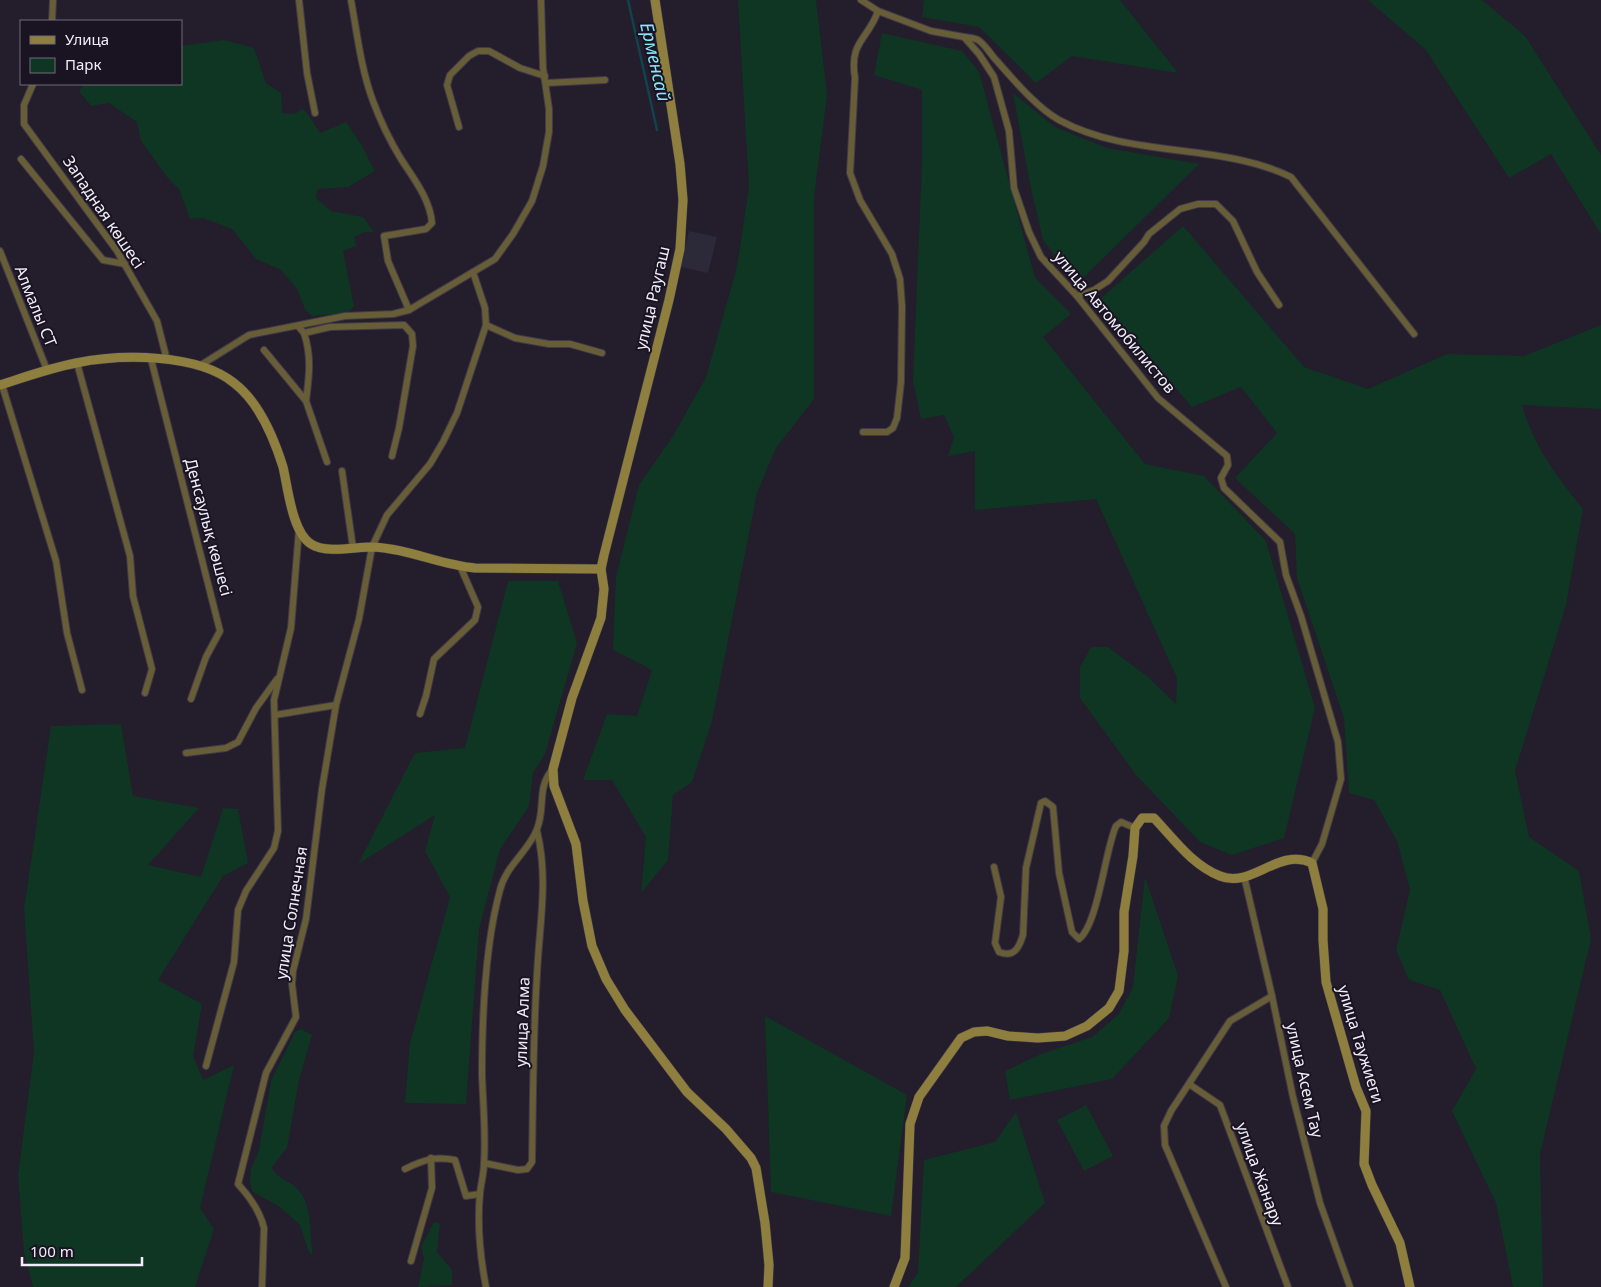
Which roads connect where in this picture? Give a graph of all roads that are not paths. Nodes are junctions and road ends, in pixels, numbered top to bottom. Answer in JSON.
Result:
{"nodes":[{"id":1,"x":53,"y":0,"type":"edge"},
{"id":2,"x":299,"y":0,"type":"edge"},
{"id":3,"x":351,"y":0,"type":"edge"},
{"id":4,"x":541,"y":0,"type":"edge"},
{"id":5,"x":654,"y":0,"type":"edge"},
{"id":6,"x":862,"y":1,"type":"edge"},
{"id":7,"x":878,"y":11,"type":"junction"},
{"id":8,"x":52,"y":20,"type":"edge"},
{"id":9,"x":964,"y":37,"type":"junction"},
{"id":10,"x":545,"y":79,"type":"junction"},
{"id":11,"x":605,"y":80,"type":"dead end"},
{"id":12,"x":33,"y":85,"type":"edge"},
{"id":13,"x":315,"y":113,"type":"dead end"},
{"id":14,"x":459,"y":126,"type":"dead end"},
{"id":15,"x":21,"y":159,"type":"dead end"},
{"id":16,"x":0,"y":252,"type":"edge"},
{"id":17,"x":125,"y":264,"type":"junction"},
{"id":18,"x":473,"y":272,"type":"junction"},
{"id":19,"x":1077,"y":296,"type":"junction"},
{"id":20,"x":1279,"y":305,"type":"dead end"},
{"id":21,"x":409,"y":310,"type":"junction"},
{"id":22,"x":486,"y":325,"type":"junction"},
{"id":23,"x":298,"y":326,"type":"junction"},
{"id":24,"x":304,"y":333,"type":"junction"},
{"id":25,"x":1414,"y":334,"type":"dead end"},
{"id":26,"x":264,"y":350,"type":"dead end"},
{"id":27,"x":602,"y":352,"type":"dead end"},
{"id":28,"x":151,"y":359,"type":"junction"},
{"id":29,"x":167,"y":360,"type":"junction"},
{"id":30,"x":77,"y":363,"type":"junction"},
{"id":31,"x":201,"y":365,"type":"junction"},
{"id":32,"x":47,"y":370,"type":"junction"},
{"id":33,"x":1,"y":385,"type":"edge"},
{"id":34,"x":306,"y":401,"type":"junction"},
{"id":35,"x":863,"y":432,"type":"dead end"},
{"id":36,"x":392,"y":456,"type":"dead end"},
{"id":37,"x":327,"y":462,"type":"dead end"},
{"id":38,"x":342,"y":471,"type":"dead end"},
{"id":39,"x":299,"y":529,"type":"junction"},
{"id":40,"x":372,"y":547,"type":"junction"},
{"id":41,"x":353,"y":548,"type":"junction"},
{"id":42,"x":460,"y":566,"type":"junction"},
{"id":43,"x":601,"y":569,"type":"junction"},
{"id":44,"x":280,"y":676,"type":"junction"},
{"id":45,"x":82,"y":690,"type":"dead end"},
{"id":46,"x":145,"y":693,"type":"dead end"},
{"id":47,"x":191,"y":699,"type":"dead end"},
{"id":48,"x":336,"y":705,"type":"junction"},
{"id":49,"x":420,"y":714,"type":"dead end"},
{"id":50,"x":275,"y":715,"type":"junction"},
{"id":51,"x":186,"y":753,"type":"dead end"},
{"id":52,"x":553,"y":768,"type":"junction"},
{"id":53,"x":1135,"y":828,"type":"junction"},
{"id":54,"x":537,"y":831,"type":"junction"},
{"id":55,"x":1312,"y":863,"type":"junction"},
{"id":56,"x":994,"y":867,"type":"dead end"},
{"id":57,"x":1244,"y":876,"type":"junction"},
{"id":58,"x":1272,"y":996,"type":"junction"},
{"id":59,"x":206,"y":1066,"type":"dead end"},
{"id":60,"x":1189,"y":1084,"type":"junction"},
{"id":61,"x":431,"y":1158,"type":"junction"},
{"id":62,"x":484,"y":1163,"type":"junction"},
{"id":63,"x":404,"y":1169,"type":"dead end"},
{"id":64,"x":480,"y":1194,"type":"junction"},
{"id":65,"x":411,"y":1261,"type":"dead end"},
{"id":66,"x":262,"y":1287,"type":"edge"},
{"id":67,"x":486,"y":1287,"type":"edge"},
{"id":68,"x":768,"y":1287,"type":"edge"},
{"id":69,"x":894,"y":1287,"type":"edge"},
{"id":70,"x":1226,"y":1287,"type":"edge"},
{"id":71,"x":1288,"y":1287,"type":"edge"},
{"id":72,"x":1350,"y":1287,"type":"edge"},
{"id":73,"x":1410,"y":1287,"type":"edge"}],
"edges":[{"from":1,"to":8,"type":"street"},
{"from":2,"to":13,"type":"street"},
{"from":3,"to":21,"type":"street"},
{"from":4,"to":10,"type":"street"},
{"from":5,"to":43,"type":"street","name":"улица Раугаш"},
{"from":6,"to":7,"type":"street"},
{"from":7,"to":9,"type":"street"},
{"from":7,"to":35,"type":"street"},
{"from":9,"to":19,"type":"street","name":"улица Автомобилистов"},
{"from":9,"to":25,"type":"street"},
{"from":10,"to":11,"type":"street"},
{"from":10,"to":14,"type":"street"},
{"from":10,"to":18,"type":"street"},
{"from":12,"to":17,"type":"street","name":"Западная көшесі"},
{"from":15,"to":17,"type":"street"},
{"from":16,"to":32,"type":"street","name":"Алмалы СТ"},
{"from":17,"to":29,"type":"street","name":"Западная көшесі"},
{"from":18,"to":21,"type":"street"},
{"from":18,"to":22,"type":"street"},
{"from":19,"to":20,"type":"street"},
{"from":19,"to":55,"type":"street","name":"улица Автомобилистов"},
{"from":21,"to":23,"type":"street"},
{"from":22,"to":27,"type":"street"},
{"from":22,"to":40,"type":"street","name":"улица Солнечная"},
{"from":23,"to":24,"type":"street"},
{"from":23,"to":31,"type":"street"},
{"from":24,"to":34,"type":"street"},
{"from":24,"to":36,"type":"street"},
{"from":26,"to":34,"type":"street"},
{"from":28,"to":29,"type":"street"},
{"from":28,"to":30,"type":"street"},
{"from":28,"to":47,"type":"street","name":"Денсаулық көшесі"},
{"from":29,"to":31,"type":"street"},
{"from":30,"to":32,"type":"street"},
{"from":30,"to":46,"type":"street"},
{"from":31,"to":39,"type":"street"},
{"from":32,"to":33,"type":"street"},
{"from":33,"to":45,"type":"street"},
{"from":34,"to":37,"type":"street"},
{"from":38,"to":41,"type":"street"},
{"from":39,"to":41,"type":"street"},
{"from":39,"to":44,"type":"street"},
{"from":40,"to":41,"type":"street"},
{"from":40,"to":42,"type":"street"},
{"from":40,"to":48,"type":"street","name":"улица Солнечная"},
{"from":42,"to":43,"type":"street"},
{"from":42,"to":49,"type":"street"},
{"from":43,"to":52,"type":"street","name":"улица Раугаш"},
{"from":44,"to":50,"type":"street"},
{"from":44,"to":51,"type":"street"},
{"from":48,"to":50,"type":"street"},
{"from":48,"to":66,"type":"street","name":"улица Солнечная"},
{"from":50,"to":59,"type":"street"},
{"from":52,"to":54,"type":"street"},
{"from":52,"to":68,"type":"street"},
{"from":53,"to":56,"type":"street"},
{"from":53,"to":57,"type":"street"},
{"from":53,"to":69,"type":"street"},
{"from":54,"to":62,"type":"street"},
{"from":54,"to":62,"type":"street","name":"улица Алма"},
{"from":55,"to":57,"type":"street"},
{"from":55,"to":73,"type":"street","name":"улица Таужиеги"},
{"from":57,"to":58,"type":"street","name":"улица Асем Тау"},
{"from":58,"to":60,"type":"street"},
{"from":58,"to":72,"type":"street","name":"улица Асем Тау"},
{"from":60,"to":70,"type":"street"},
{"from":60,"to":71,"type":"street","name":"улица Жанару"},
{"from":61,"to":63,"type":"street"},
{"from":61,"to":64,"type":"street"},
{"from":61,"to":65,"type":"street"},
{"from":62,"to":64,"type":"street"},
{"from":64,"to":67,"type":"street"}]}
